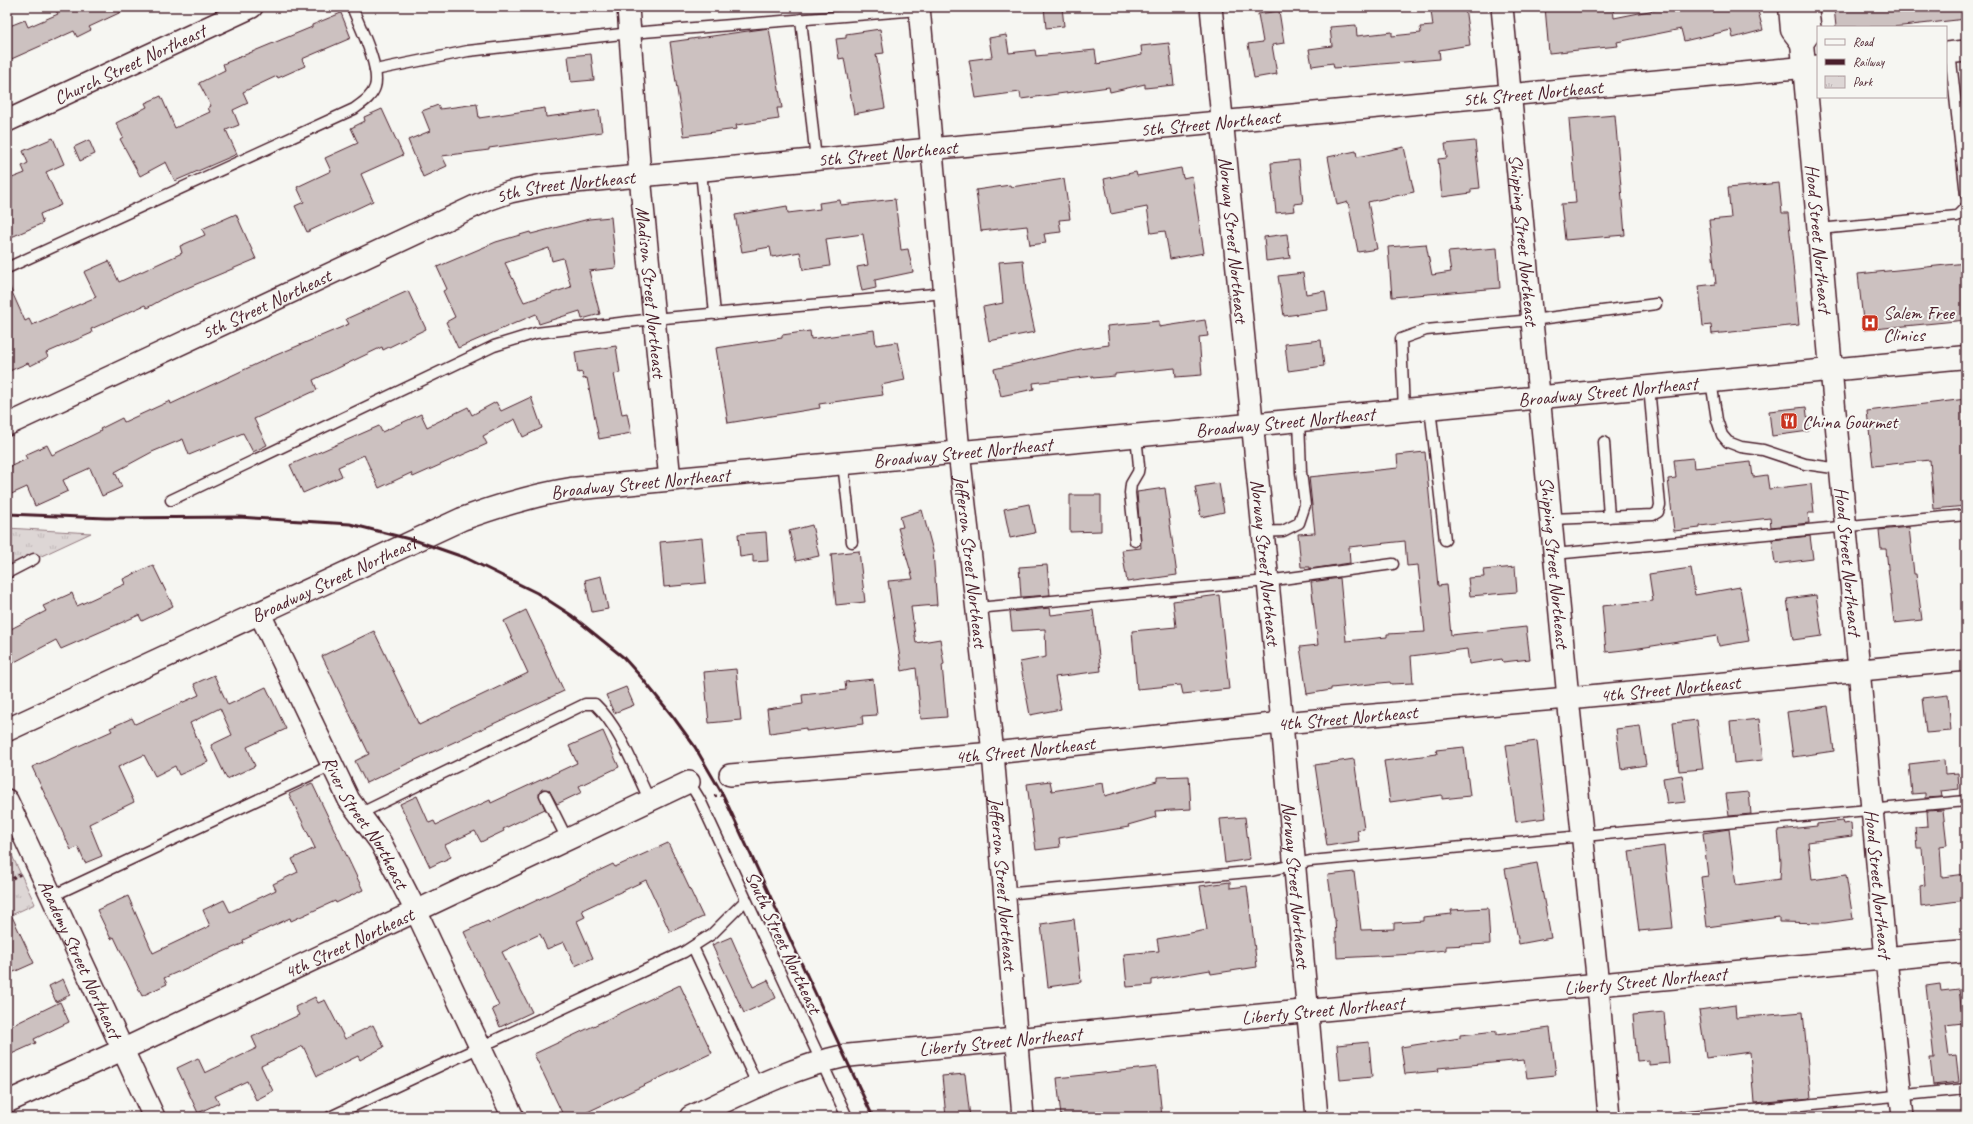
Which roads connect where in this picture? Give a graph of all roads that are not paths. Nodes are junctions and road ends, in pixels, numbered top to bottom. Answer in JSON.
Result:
{"nodes":[{"id":1,"x":252,"y":7,"type":"edge"},
{"id":2,"x":352,"y":7,"type":"edge"},
{"id":3,"x":628,"y":7,"type":"edge"},
{"id":4,"x":1211,"y":7,"type":"edge"},
{"id":5,"x":1502,"y":7,"type":"edge"},
{"id":6,"x":1790,"y":7,"type":"edge"},
{"id":7,"x":1807,"y":7,"type":"edge"},
{"id":8,"x":919,"y":8,"type":"edge"},
{"id":9,"x":801,"y":19,"type":"junction"},
{"id":10,"x":630,"y":32,"type":"junction"},
{"id":11,"x":1802,"y":43,"type":"junction"},
{"id":12,"x":1954,"y":52,"type":"edge"},
{"id":13,"x":1811,"y":67,"type":"edge"},
{"id":14,"x":376,"y":70,"type":"junction"},
{"id":15,"x":1511,"y":94,"type":"junction"},
{"id":16,"x":7,"y":121,"type":"edge"},
{"id":17,"x":1222,"y":121,"type":"junction"},
{"id":18,"x":932,"y":149,"type":"junction"},
{"id":19,"x":816,"y":160,"type":"junction"},
{"id":20,"x":701,"y":171,"type":"junction"},
{"id":21,"x":640,"y":176,"type":"junction"},
{"id":22,"x":1966,"y":195,"type":"edge"},
{"id":23,"x":1966,"y":208,"type":"edge"},
{"id":24,"x":1819,"y":229,"type":"junction"},
{"id":25,"x":7,"y":268,"type":"edge"},
{"id":26,"x":945,"y":293,"type":"junction"},
{"id":27,"x":1656,"y":304,"type":"dead end"},
{"id":28,"x":715,"y":314,"type":"junction"},
{"id":29,"x":653,"y":319,"type":"junction"},
{"id":30,"x":1532,"y":320,"type":"junction"},
{"id":31,"x":1966,"y":357,"type":"edge"},
{"id":32,"x":1831,"y":369,"type":"junction"},
{"id":33,"x":1711,"y":381,"type":"junction"},
{"id":34,"x":1649,"y":387,"type":"junction"},
{"id":35,"x":1540,"y":398,"type":"junction"},
{"id":36,"x":1430,"y":408,"type":"junction"},
{"id":37,"x":1404,"y":411,"type":"junction"},
{"id":38,"x":1299,"y":420,"type":"junction"},
{"id":39,"x":7,"y":425,"type":"edge"},
{"id":40,"x":1252,"y":425,"type":"junction"},
{"id":41,"x":1136,"y":435,"type":"junction"},
{"id":42,"x":1604,"y":442,"type":"dead end"},
{"id":43,"x":960,"y":452,"type":"junction"},
{"id":44,"x":843,"y":463,"type":"junction"},
{"id":45,"x":1840,"y":469,"type":"junction"},
{"id":46,"x":670,"y":480,"type":"junction"},
{"id":47,"x":171,"y":500,"type":"dead end"},
{"id":48,"x":1966,"y":514,"type":"edge"},
{"id":49,"x":1609,"y":517,"type":"junction"},
{"id":50,"x":1551,"y":519,"type":"junction"},
{"id":51,"x":1846,"y":526,"type":"junction"},
{"id":52,"x":1262,"y":532,"type":"junction"},
{"id":53,"x":1445,"y":540,"type":"dead end"},
{"id":54,"x":1135,"y":541,"type":"dead end"},
{"id":55,"x":852,"y":542,"type":"dead end"},
{"id":56,"x":1554,"y":554,"type":"junction"},
{"id":57,"x":34,"y":559,"type":"dead end"},
{"id":58,"x":1394,"y":564,"type":"dead end"},
{"id":59,"x":7,"y":574,"type":"edge"},
{"id":60,"x":1267,"y":581,"type":"junction"},
{"id":61,"x":977,"y":608,"type":"junction"},
{"id":62,"x":260,"y":614,"type":"junction"},
{"id":63,"x":1966,"y":660,"type":"edge"},
{"id":64,"x":1860,"y":670,"type":"junction"},
{"id":65,"x":1568,"y":698,"type":"junction"},
{"id":66,"x":1282,"y":723,"type":"junction"},
{"id":67,"x":7,"y":730,"type":"edge"},
{"id":68,"x":993,"y":753,"type":"junction"},
{"id":69,"x":332,"y":765,"type":"junction"},
{"id":70,"x":730,"y":775,"type":"dead end"},
{"id":71,"x":689,"y":782,"type":"joint"},
{"id":72,"x":545,"y":795,"type":"dead end"},
{"id":73,"x":7,"y":800,"type":"edge"},
{"id":74,"x":650,"y":801,"type":"junction"},
{"id":75,"x":1966,"y":801,"type":"edge"},
{"id":76,"x":1872,"y":808,"type":"junction"},
{"id":77,"x":359,"y":814,"type":"junction"},
{"id":78,"x":1583,"y":837,"type":"junction"},
{"id":79,"x":567,"y":839,"type":"junction"},
{"id":80,"x":1294,"y":865,"type":"junction"},
{"id":81,"x":1004,"y":894,"type":"junction"},
{"id":82,"x":52,"y":896,"type":"junction"},
{"id":83,"x":746,"y":900,"type":"junction"},
{"id":84,"x":416,"y":910,"type":"junction"},
{"id":85,"x":693,"y":947,"type":"junction"},
{"id":86,"x":1966,"y":951,"type":"edge"},
{"id":87,"x":1886,"y":959,"type":"junction"},
{"id":88,"x":1598,"y":985,"type":"junction"},
{"id":89,"x":1307,"y":1011,"type":"junction"},
{"id":90,"x":1015,"y":1038,"type":"junction"},
{"id":91,"x":480,"y":1047,"type":"junction"},
{"id":92,"x":122,"y":1050,"type":"junction"},
{"id":93,"x":821,"y":1060,"type":"junction"},
{"id":94,"x":758,"y":1086,"type":"junction"},
{"id":95,"x":1966,"y":1090,"type":"edge"},
{"id":96,"x":1901,"y":1096,"type":"junction"},
{"id":97,"x":7,"y":1102,"type":"edge"},
{"id":98,"x":1748,"y":1114,"type":"edge"},
{"id":99,"x":154,"y":1117,"type":"edge"},
{"id":100,"x":330,"y":1117,"type":"edge"},
{"id":101,"x":513,"y":1117,"type":"edge"},
{"id":102,"x":691,"y":1117,"type":"edge"},
{"id":103,"x":847,"y":1117,"type":"edge"},
{"id":104,"x":1023,"y":1117,"type":"edge"},
{"id":105,"x":1317,"y":1117,"type":"edge"},
{"id":106,"x":1609,"y":1117,"type":"edge"},
{"id":107,"x":1681,"y":1117,"type":"edge"},
{"id":108,"x":1903,"y":1117,"type":"edge"}],
"edges":[{"from":1,"to":16,"type":"street","name":"Church Street Northeast"},
{"from":2,"to":14,"type":"lane"},
{"from":3,"to":10,"type":"street","name":"Madison Street Northeast"},
{"from":4,"to":17,"type":"street","name":"Norway Street Northeast"},
{"from":5,"to":15,"type":"street","name":"Shipping Street Northeast"},
{"from":6,"to":11,"type":"main road"},
{"from":7,"to":11,"type":"main road","name":"Hood Street Northeast"},
{"from":8,"to":9,"type":"lane"},
{"from":8,"to":18,"type":"street","name":"Jefferson Street Northeast"},
{"from":9,"to":10,"type":"lane"},
{"from":9,"to":19,"type":"lane"},
{"from":10,"to":14,"type":"lane"},
{"from":10,"to":21,"type":"street","name":"Madison Street Northeast"},
{"from":11,"to":13,"type":"main road","name":"Hood Street Northeast"},
{"from":12,"to":22,"type":"lane"},
{"from":13,"to":15,"type":"street","name":"5th Street Northeast"},
{"from":13,"to":24,"type":"main road","name":"Hood Street Northeast"},
{"from":14,"to":25,"type":"lane"},
{"from":15,"to":17,"type":"street","name":"5th Street Northeast"},
{"from":15,"to":30,"type":"street","name":"Shipping Street Northeast"},
{"from":17,"to":18,"type":"street","name":"5th Street Northeast"},
{"from":17,"to":40,"type":"street","name":"Norway Street Northeast"},
{"from":18,"to":19,"type":"street","name":"5th Street Northeast"},
{"from":18,"to":26,"type":"street","name":"Jefferson Street Northeast"},
{"from":19,"to":20,"type":"street","name":"5th Street Northeast"},
{"from":20,"to":21,"type":"street","name":"5th Street Northeast"},
{"from":20,"to":28,"type":"lane"},
{"from":21,"to":29,"type":"street","name":"Madison Street Northeast"},
{"from":21,"to":39,"type":"street","name":"5th Street Northeast"},
{"from":23,"to":24,"type":"lane"},
{"from":24,"to":32,"type":"main road","name":"Hood Street Northeast"},
{"from":26,"to":28,"type":"lane"},
{"from":26,"to":43,"type":"street","name":"Jefferson Street Northeast"},
{"from":27,"to":30,"type":"lane"},
{"from":28,"to":29,"type":"lane"},
{"from":29,"to":46,"type":"street","name":"Madison Street Northeast"},
{"from":29,"to":47,"type":"lane"},
{"from":30,"to":35,"type":"street","name":"Shipping Street Northeast"},
{"from":30,"to":37,"type":"lane"},
{"from":31,"to":32,"type":"main road","name":"Broadway Street Northeast"},
{"from":32,"to":33,"type":"main road","name":"Broadway Street Northeast"},
{"from":32,"to":45,"type":"street","name":"Hood Street Northeast"},
{"from":33,"to":34,"type":"main road","name":"Broadway Street Northeast"},
{"from":33,"to":45,"type":"lane"},
{"from":34,"to":35,"type":"main road","name":"Broadway Street Northeast"},
{"from":34,"to":49,"type":"lane"},
{"from":35,"to":36,"type":"main road","name":"Broadway Street Northeast"},
{"from":35,"to":50,"type":"street","name":"Shipping Street Northeast"},
{"from":36,"to":37,"type":"main road","name":"Broadway Street Northeast"},
{"from":36,"to":53,"type":"lane"},
{"from":37,"to":38,"type":"main road","name":"Broadway Street Northeast"},
{"from":38,"to":40,"type":"main road","name":"Broadway Street Northeast"},
{"from":38,"to":52,"type":"lane"},
{"from":40,"to":41,"type":"main road","name":"Broadway Street Northeast"},
{"from":40,"to":52,"type":"street","name":"Norway Street Northeast"},
{"from":41,"to":43,"type":"main road","name":"Broadway Street Northeast"},
{"from":41,"to":54,"type":"lane"},
{"from":42,"to":49,"type":"lane"},
{"from":43,"to":44,"type":"main road","name":"Broadway Street Northeast"},
{"from":43,"to":61,"type":"street","name":"Jefferson Street Northeast"},
{"from":44,"to":46,"type":"main road","name":"Broadway Street Northeast"},
{"from":44,"to":55,"type":"lane"},
{"from":45,"to":51,"type":"street","name":"Hood Street Northeast"},
{"from":46,"to":62,"type":"main road","name":"Broadway Street Northeast"},
{"from":48,"to":51,"type":"lane"},
{"from":49,"to":50,"type":"lane"},
{"from":50,"to":56,"type":"street","name":"Shipping Street Northeast"},
{"from":51,"to":56,"type":"lane"},
{"from":51,"to":64,"type":"street","name":"Hood Street Northeast"},
{"from":52,"to":60,"type":"street","name":"Norway Street Northeast"},
{"from":56,"to":65,"type":"street","name":"Shipping Street Northeast"},
{"from":57,"to":59,"type":"lane"},
{"from":58,"to":60,"type":"lane"},
{"from":60,"to":61,"type":"lane"},
{"from":60,"to":66,"type":"street","name":"Norway Street Northeast"},
{"from":61,"to":68,"type":"street","name":"Jefferson Street Northeast"},
{"from":62,"to":67,"type":"main road","name":"Broadway Street Northeast"},
{"from":62,"to":69,"type":"street","name":"River Street Northeast"},
{"from":63,"to":64,"type":"street","name":"4th Street Northeast"},
{"from":64,"to":65,"type":"street","name":"4th Street Northeast"},
{"from":64,"to":76,"type":"street","name":"Hood Street Northeast"},
{"from":65,"to":66,"type":"street","name":"4th Street Northeast"},
{"from":65,"to":78,"type":"street","name":"Shipping Street Northeast"},
{"from":66,"to":68,"type":"street","name":"4th Street Northeast"},
{"from":66,"to":80,"type":"street","name":"Norway Street Northeast"},
{"from":68,"to":70,"type":"street","name":"4th Street Northeast"},
{"from":68,"to":81,"type":"street","name":"Jefferson Street Northeast"},
{"from":69,"to":77,"type":"street","name":"River Street Northeast"},
{"from":69,"to":82,"type":"lane"},
{"from":71,"to":74,"type":"street","name":"4th Street Northeast"},
{"from":71,"to":83,"type":"lane","name":"South Street Northeast"},
{"from":72,"to":79,"type":"lane"},
{"from":73,"to":82,"type":"street","name":"Academy Street Northeast"},
{"from":74,"to":77,"type":"lane"},
{"from":74,"to":79,"type":"street","name":"4th Street Northeast"},
{"from":75,"to":76,"type":"lane"},
{"from":76,"to":78,"type":"lane"},
{"from":76,"to":87,"type":"street","name":"Hood Street Northeast"},
{"from":77,"to":84,"type":"street","name":"River Street Northeast"},
{"from":78,"to":80,"type":"lane"},
{"from":78,"to":88,"type":"street","name":"Shipping Street Northeast"},
{"from":79,"to":84,"type":"street","name":"4th Street Northeast"},
{"from":80,"to":81,"type":"lane"},
{"from":80,"to":89,"type":"street","name":"Norway Street Northeast"},
{"from":81,"to":90,"type":"street","name":"Jefferson Street Northeast"},
{"from":82,"to":92,"type":"street","name":"Academy Street Northeast"},
{"from":83,"to":85,"type":"lane"},
{"from":83,"to":93,"type":"lane","name":"South Street Northeast"},
{"from":84,"to":91,"type":"street","name":"River Street Northeast"},
{"from":84,"to":92,"type":"street","name":"4th Street Northeast"},
{"from":85,"to":91,"type":"lane"},
{"from":85,"to":94,"type":"lane"},
{"from":86,"to":87,"type":"main road","name":"Liberty Street Northeast"},
{"from":87,"to":88,"type":"main road","name":"Liberty Street Northeast"},
{"from":87,"to":96,"type":"street","name":"Hood Street Northeast"},
{"from":88,"to":89,"type":"main road","name":"Liberty Street Northeast"},
{"from":88,"to":106,"type":"street","name":"Shipping Street Northeast"},
{"from":89,"to":90,"type":"main road","name":"Liberty Street Northeast"},
{"from":89,"to":105,"type":"street","name":"Norway Street Northeast"},
{"from":90,"to":93,"type":"main road","name":"Liberty Street Northeast"},
{"from":90,"to":104,"type":"street","name":"Jefferson Street Northeast"},
{"from":91,"to":100,"type":"lane"},
{"from":91,"to":101,"type":"street","name":"River Street Northeast"},
{"from":92,"to":97,"type":"street","name":"4th Street Northeast"},
{"from":92,"to":99,"type":"street","name":"Academy Street Northeast"},
{"from":93,"to":94,"type":"main road","name":"Liberty Street Northeast"},
{"from":93,"to":103,"type":"lane","name":"South Street Northeast"},
{"from":94,"to":102,"type":"main road","name":"Liberty Street Northeast"},
{"from":95,"to":96,"type":"lane"},
{"from":96,"to":98,"type":"lane"},
{"from":96,"to":108,"type":"street","name":"Hood Street Northeast"},
{"from":98,"to":107,"type":"lane"}]}
